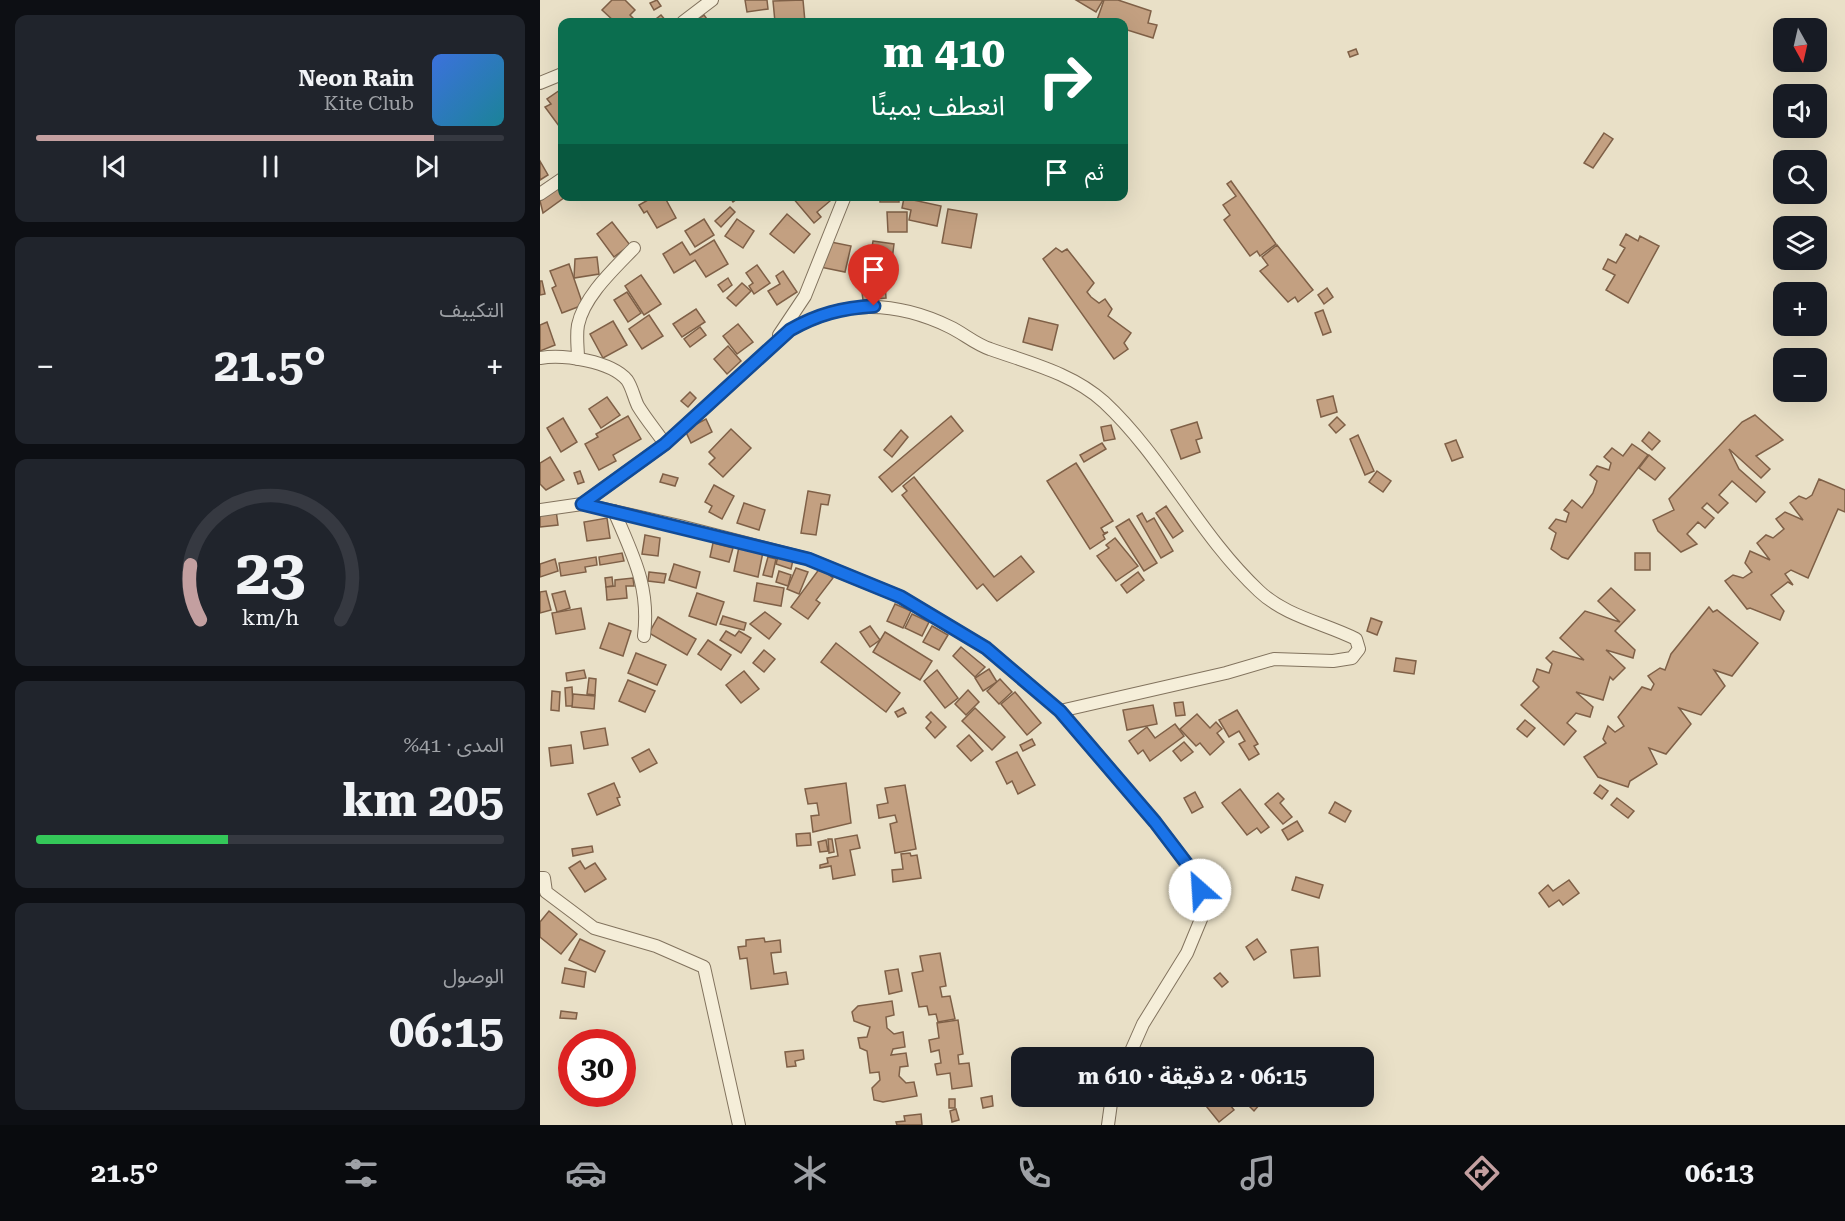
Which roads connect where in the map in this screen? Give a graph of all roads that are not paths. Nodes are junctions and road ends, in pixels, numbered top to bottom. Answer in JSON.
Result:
{"nodes":[{"id":1,"x":712,"y":0,"type":"edge"},
{"id":2,"x":688,"y":18,"type":"edge"},
{"id":3,"x":558,"y":76,"type":"edge"},
{"id":4,"x":540,"y":83,"type":"edge"},
{"id":5,"x":558,"y":182,"type":"edge"},
{"id":6,"x":540,"y":194,"type":"edge"},
{"id":7,"x":842,"y":201,"type":"edge"},
{"id":8,"x":634,"y":248,"type":"dead end"},
{"id":9,"x":774,"y":343,"type":"junction"},
{"id":10,"x":540,"y":358,"type":"edge"},
{"id":11,"x":578,"y":359,"type":"junction"},
{"id":12,"x":665,"y":444,"type":"junction"},
{"id":13,"x":582,"y":504,"type":"junction"},
{"id":14,"x":540,"y":510,"type":"edge"},
{"id":15,"x":614,"y":511,"type":"junction"},
{"id":16,"x":644,"y":636,"type":"dead end"},
{"id":17,"x":1060,"y":711,"type":"junction"},
{"id":18,"x":540,"y":878,"type":"edge"},
{"id":19,"x":1133,"y":1047,"type":"edge"},
{"id":20,"x":1110,"y":1107,"type":"edge"},
{"id":21,"x":739,"y":1125,"type":"edge"},
{"id":22,"x":1108,"y":1125,"type":"edge"}],
"edges":[{"from":1,"to":2,"type":"street"},
{"from":3,"to":4,"type":"street"},
{"from":5,"to":6,"type":"street"},
{"from":7,"to":9,"type":"street"},
{"from":8,"to":11,"type":"street"},
{"from":9,"to":12,"type":"street"},
{"from":9,"to":17,"type":"street"},
{"from":10,"to":11,"type":"street"},
{"from":11,"to":12,"type":"street"},
{"from":12,"to":13,"type":"street"},
{"from":13,"to":14,"type":"street"},
{"from":13,"to":15,"type":"street"},
{"from":15,"to":16,"type":"street"},
{"from":15,"to":17,"type":"street"},
{"from":17,"to":19,"type":"street"},
{"from":18,"to":21,"type":"street"},
{"from":20,"to":22,"type":"street"}]}
